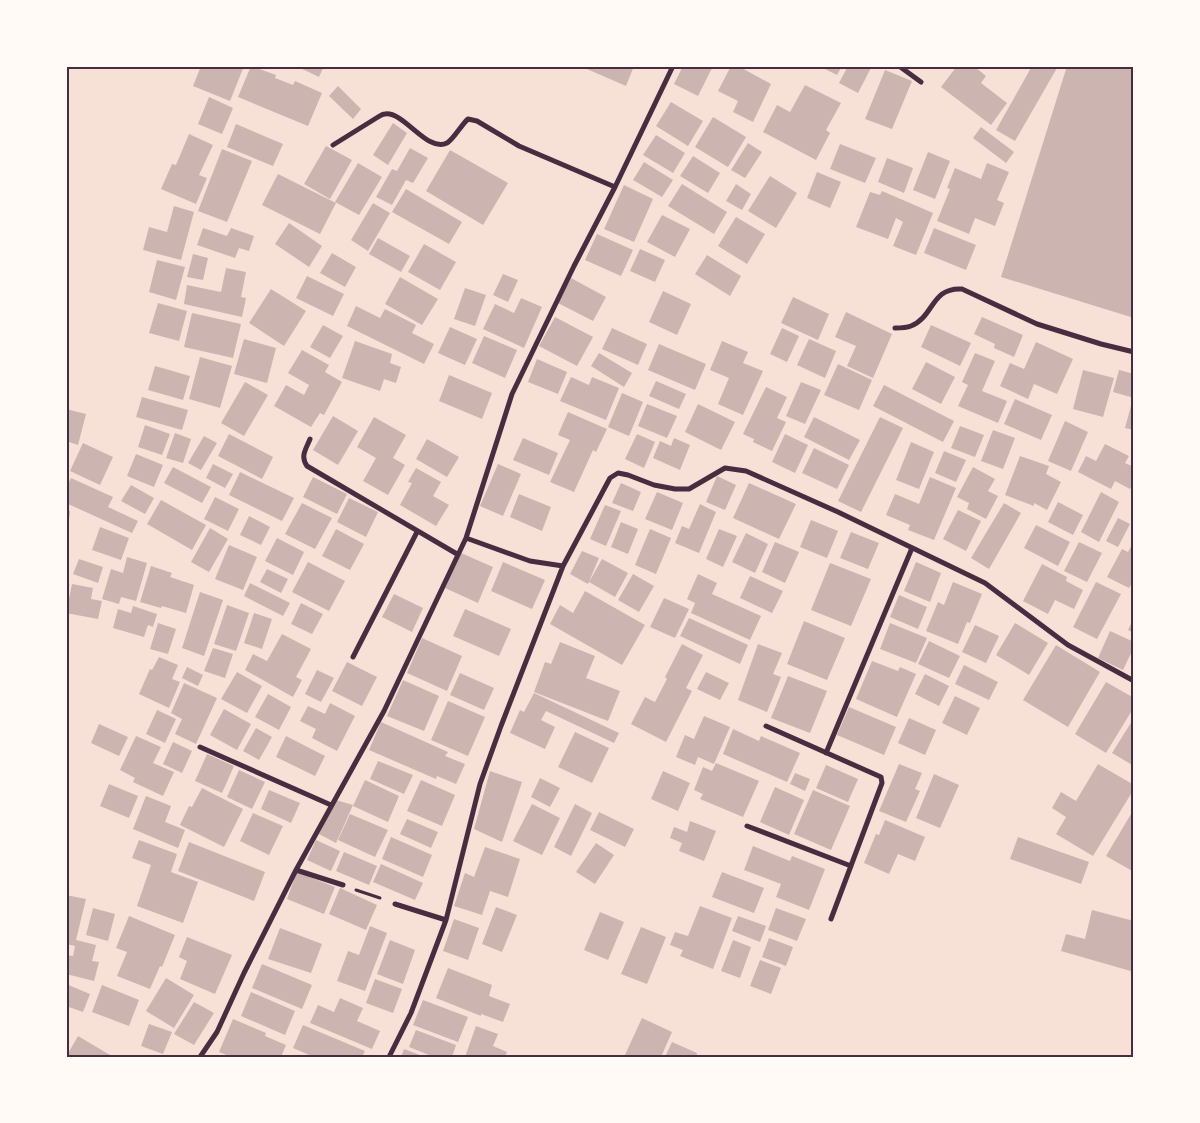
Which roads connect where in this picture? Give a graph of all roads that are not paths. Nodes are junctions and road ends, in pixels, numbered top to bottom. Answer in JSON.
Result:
{"nodes":[{"id":1,"x":673,"y":66,"type":"edge"},
{"id":2,"x":899,"y":66,"type":"edge"},
{"id":3,"x":921,"y":82,"type":"dead end"},
{"id":4,"x":333,"y":145,"type":"dead end"},
{"id":5,"x":615,"y":187,"type":"junction"},
{"id":6,"x":895,"y":328,"type":"dead end"},
{"id":7,"x":1134,"y":352,"type":"edge"},
{"id":8,"x":310,"y":439,"type":"dead end"},
{"id":9,"x":417,"y":532,"type":"junction"},
{"id":10,"x":466,"y":538,"type":"junction"},
{"id":11,"x":912,"y":548,"type":"junction"},
{"id":12,"x":457,"y":554,"type":"junction"},
{"id":13,"x":563,"y":566,"type":"junction"},
{"id":14,"x":353,"y":657,"type":"dead end"},
{"id":15,"x":1134,"y":681,"type":"edge"},
{"id":16,"x":766,"y":726,"type":"dead end"},
{"id":17,"x":200,"y":747,"type":"dead end"},
{"id":18,"x":826,"y":753,"type":"junction"},
{"id":19,"x":331,"y":805,"type":"junction"},
{"id":20,"x":747,"y":826,"type":"dead end"},
{"id":21,"x":851,"y":866,"type":"junction"},
{"id":22,"x":296,"y":870,"type":"junction"},
{"id":23,"x":343,"y":885,"type":"road end"},
{"id":24,"x":395,"y":904,"type":"road end"},
{"id":25,"x":831,"y":919,"type":"dead end"},
{"id":26,"x":446,"y":920,"type":"junction"},
{"id":27,"x":200,"y":1057,"type":"edge"},
{"id":28,"x":389,"y":1057,"type":"edge"}],
"edges":[{"from":1,"to":5,"type":"street"},
{"from":2,"to":3,"type":"street"},
{"from":4,"to":5,"type":"street"},
{"from":5,"to":10,"type":"street"},
{"from":6,"to":7,"type":"street"},
{"from":8,"to":9,"type":"street"},
{"from":9,"to":12,"type":"street"},
{"from":9,"to":14,"type":"street"},
{"from":10,"to":12,"type":"street"},
{"from":10,"to":13,"type":"street"},
{"from":11,"to":13,"type":"street"},
{"from":11,"to":15,"type":"street"},
{"from":11,"to":18,"type":"street"},
{"from":12,"to":19,"type":"street"},
{"from":13,"to":26,"type":"street"},
{"from":16,"to":18,"type":"street"},
{"from":17,"to":19,"type":"street"},
{"from":18,"to":21,"type":"street"},
{"from":19,"to":22,"type":"street"},
{"from":20,"to":21,"type":"street"},
{"from":21,"to":25,"type":"street"},
{"from":22,"to":23,"type":"street"},
{"from":22,"to":27,"type":"street"},
{"from":24,"to":26,"type":"street"},
{"from":26,"to":28,"type":"street"}]}
